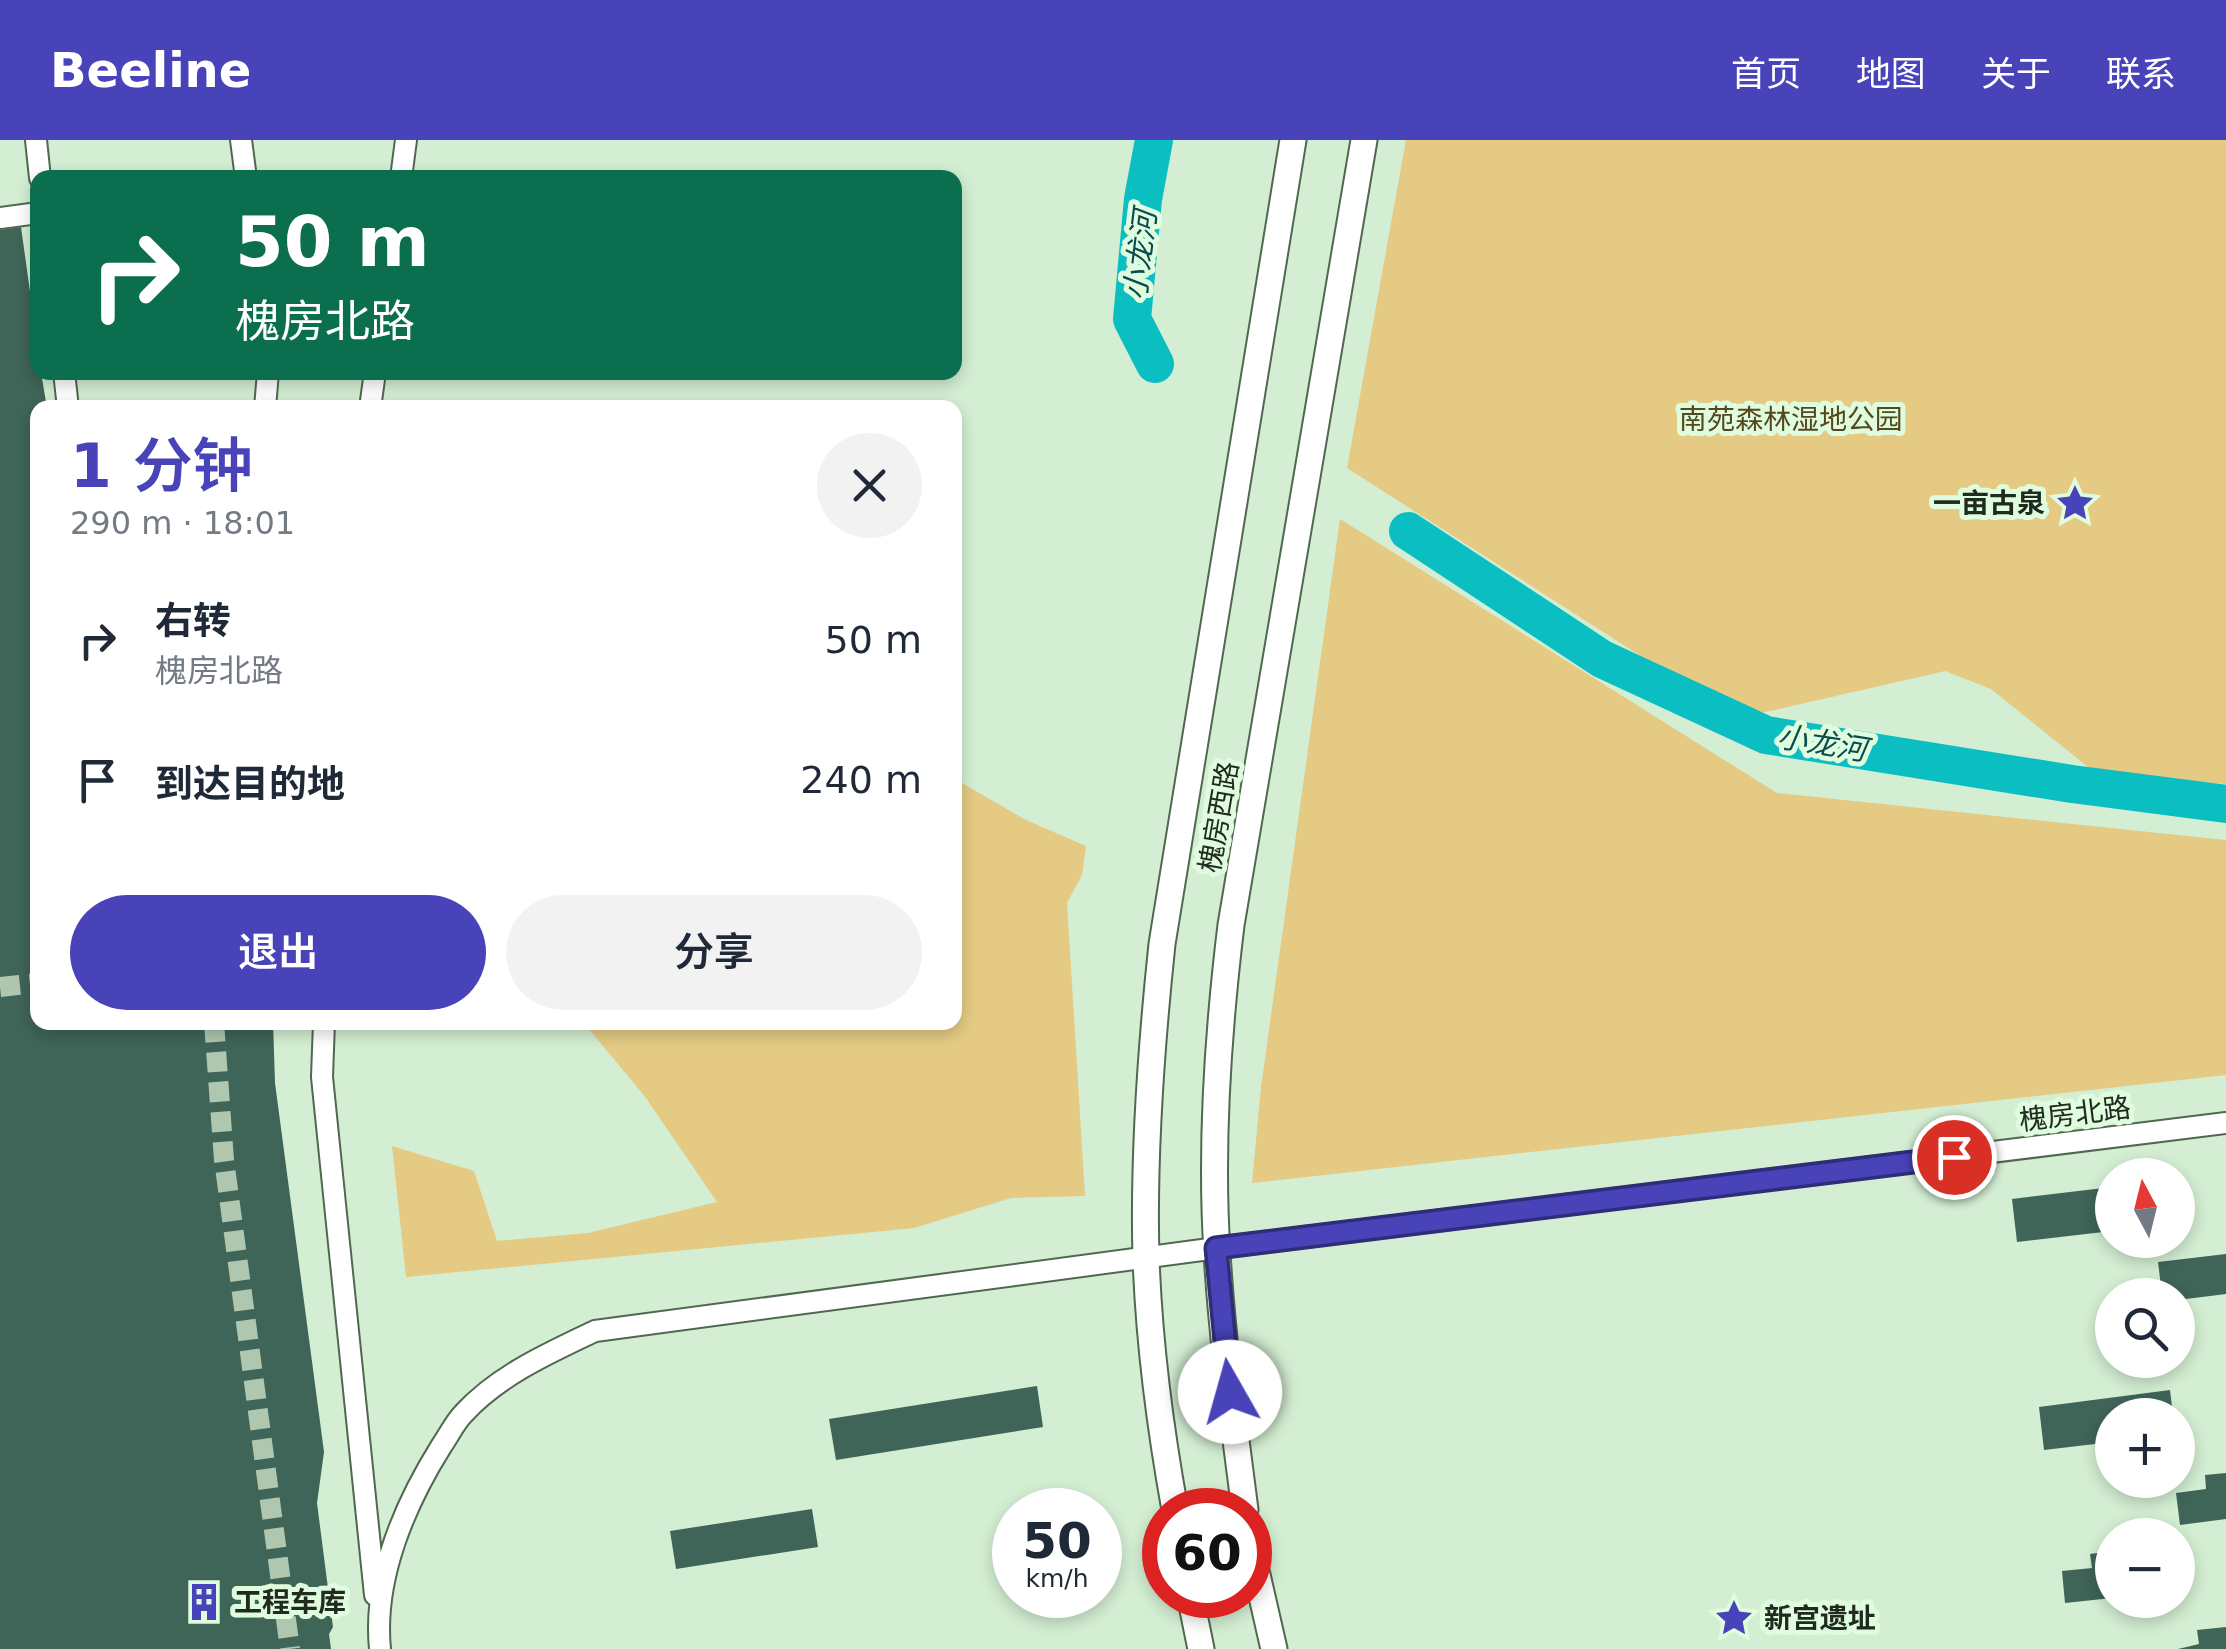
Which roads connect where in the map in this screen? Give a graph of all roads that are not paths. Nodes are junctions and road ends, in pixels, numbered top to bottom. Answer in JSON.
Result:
{"nodes":[{"id":1,"x":36,"y":140,"type":"edge"},
{"id":2,"x":241,"y":140,"type":"edge"},
{"id":3,"x":406,"y":140,"type":"edge"},
{"id":4,"x":1294,"y":140,"type":"edge"},
{"id":5,"x":1364,"y":140,"type":"edge"},
{"id":6,"x":39,"y":170,"type":"edge"},
{"id":7,"x":245,"y":170,"type":"edge"},
{"id":8,"x":402,"y":170,"type":"edge"},
{"id":9,"x":30,"y":214,"type":"edge"},
{"id":10,"x":0,"y":218,"type":"edge"},
{"id":11,"x":324,"y":1030,"type":"edge"},
{"id":12,"x":2226,"y":1123,"type":"edge"},
{"id":13,"x":1216,"y":1248,"type":"junction"},
{"id":14,"x":1146,"y":1260,"type":"junction"},
{"id":15,"x":1171,"y":1488,"type":"edge"},
{"id":16,"x":1242,"y":1488,"type":"edge"},
{"id":17,"x":1195,"y":1618,"type":"edge"},
{"id":18,"x":1267,"y":1618,"type":"edge"},
{"id":19,"x":378,"y":1627,"type":"junction"},
{"id":20,"x":380,"y":1649,"type":"edge"},
{"id":21,"x":1202,"y":1649,"type":"edge"},
{"id":22,"x":1274,"y":1649,"type":"edge"}],
"edges":[{"from":1,"to":6,"type":"street"},
{"from":2,"to":7,"type":"street"},
{"from":3,"to":8,"type":"street"},
{"from":4,"to":14,"type":"main road","name":"槐房西路"},
{"from":5,"to":13,"type":"main road","name":"槐房西路"},
{"from":9,"to":10,"type":"street"},
{"from":11,"to":19,"type":"street"},
{"from":12,"to":13,"type":"street","name":"槐房北路"},
{"from":13,"to":14,"type":"street","name":"槐房北路"},
{"from":13,"to":16,"type":"main road","name":"槐房西路"},
{"from":14,"to":15,"type":"main road","name":"槐房西路"},
{"from":14,"to":19,"type":"street","name":"槐房北路"},
{"from":17,"to":21,"type":"main road"},
{"from":18,"to":22,"type":"main road"},
{"from":19,"to":20,"type":"street"}]}
